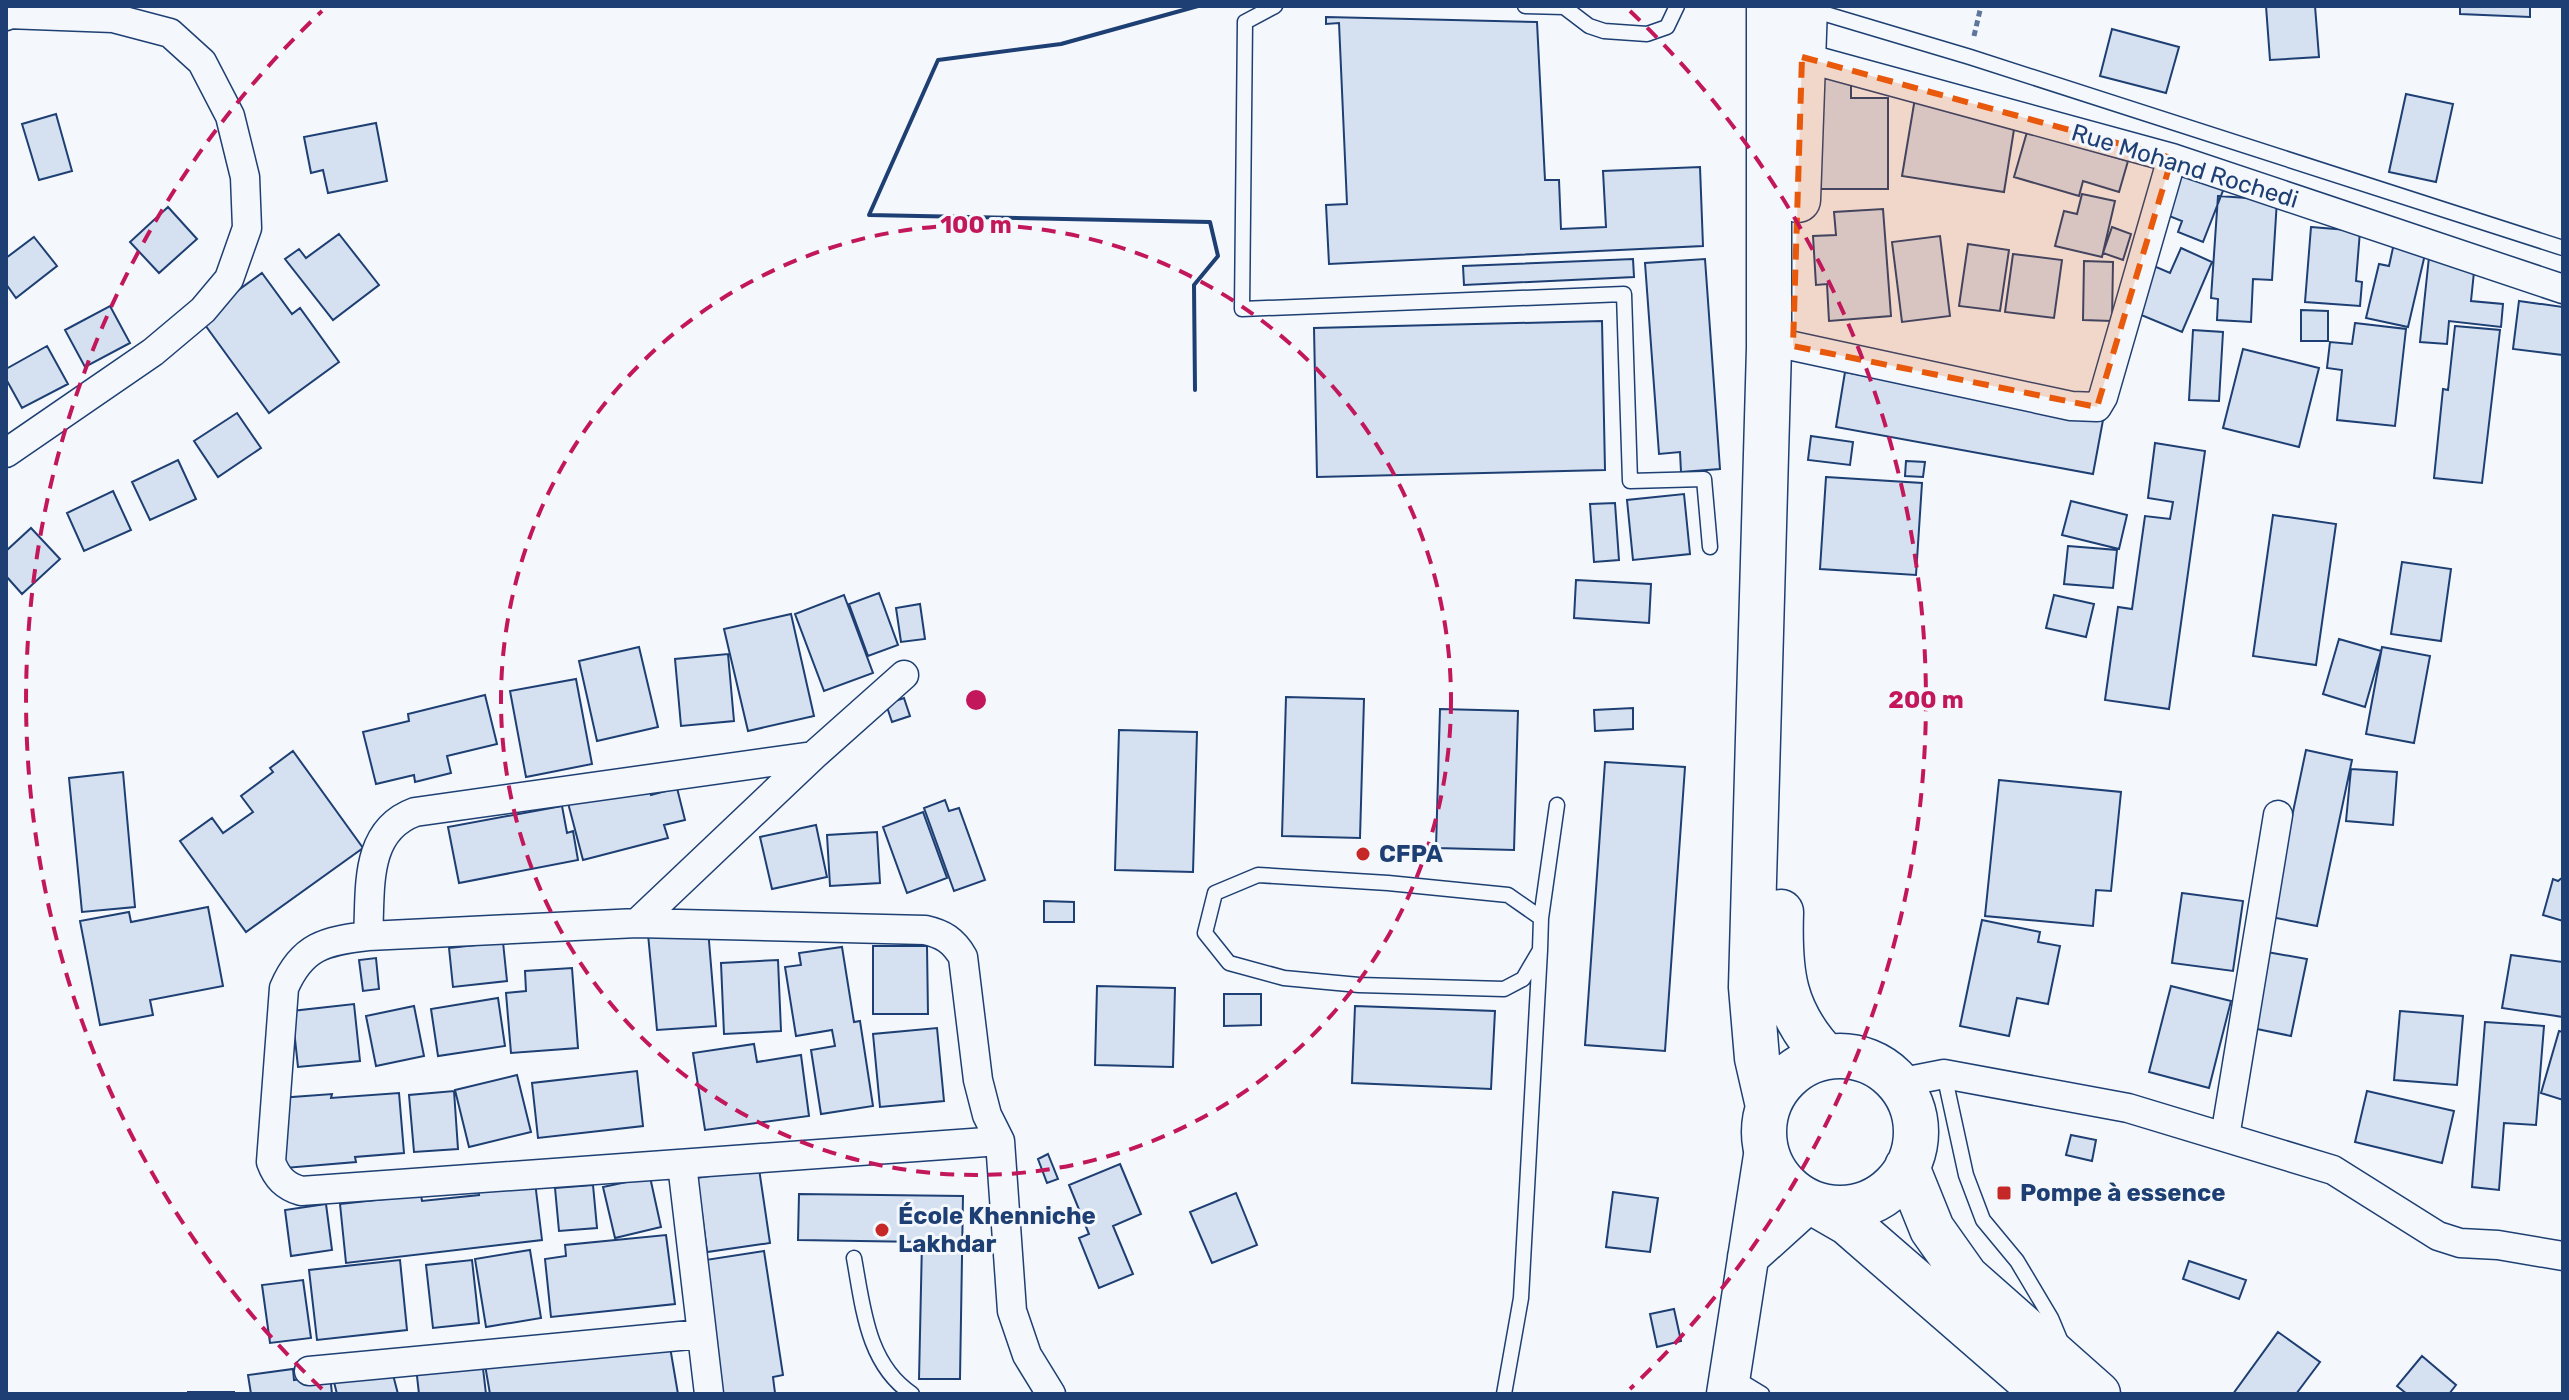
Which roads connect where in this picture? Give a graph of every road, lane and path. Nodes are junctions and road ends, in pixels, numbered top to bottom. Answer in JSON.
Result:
{"nodes":[{"id":1,"x":8,"y":6,"type":"edge"},
{"id":2,"x":1275,"y":6,"type":"edge"},
{"id":3,"x":1525,"y":6,"type":"edge"},
{"id":4,"x":1677,"y":6,"type":"edge"},
{"id":5,"x":1981,"y":6,"type":"edge"},
{"id":6,"x":1793,"y":7,"type":"edge"},
{"id":7,"x":6,"y":15,"type":"edge"},
{"id":8,"x":1802,"y":57,"type":"junction"},
{"id":9,"x":1970,"y":57,"type":"junction"},
{"id":10,"x":2172,"y":158,"type":"junction"},
{"id":11,"x":2563,"y":248,"type":"edge"},
{"id":12,"x":2563,"y":289,"type":"edge"},
{"id":13,"x":1793,"y":346,"type":"junction"},
{"id":14,"x":6,"y":453,"type":"edge"},
{"id":15,"x":1710,"y":547,"type":"dead end"},
{"id":16,"x":904,"y":675,"type":"dead end"},
{"id":17,"x":813,"y":756,"type":"junction"},
{"id":18,"x":1557,"y":805,"type":"dead end"},
{"id":19,"x":2278,"y":815,"type":"dead end"},
{"id":20,"x":1541,"y":918,"type":"junction"},
{"id":21,"x":637,"y":923,"type":"junction"},
{"id":22,"x":368,"y":936,"type":"junction"},
{"id":23,"x":1540,"y":950,"type":"junction"},
{"id":24,"x":1826,"y":1057,"type":"junction"},
{"id":25,"x":1944,"y":1074,"type":"junction"},
{"id":26,"x":1898,"y":1083,"type":"junction"},
{"id":27,"x":1768,"y":1106,"type":"junction"},
{"id":28,"x":2225,"y":1137,"type":"junction"},
{"id":29,"x":1000,"y":1141,"type":"junction"},
{"id":30,"x":1765,"y":1149,"type":"junction"},
{"id":31,"x":682,"y":1164,"type":"junction"},
{"id":32,"x":1907,"y":1167,"type":"junction"},
{"id":33,"x":1812,"y":1203,"type":"junction"},
{"id":34,"x":2563,"y":1256,"type":"edge"},
{"id":35,"x":1748,"y":1257,"type":"junction"},
{"id":36,"x":854,"y":1258,"type":"dead end"},
{"id":37,"x":701,"y":1334,"type":"junction"},
{"id":38,"x":309,"y":1371,"type":"dead end"},
{"id":39,"x":2059,"y":1383,"type":"edge"},
{"id":40,"x":1740,"y":1388,"type":"edge"},
{"id":41,"x":709,"y":1394,"type":"edge"},
{"id":42,"x":912,"y":1394,"type":"edge"},
{"id":43,"x":1051,"y":1394,"type":"edge"},
{"id":44,"x":1504,"y":1394,"type":"edge"}],
"edges":[{"from":1,"to":7,"type":"street"},
{"from":2,"to":15,"type":"lane"},
{"from":3,"to":4,"type":"lane"},
{"from":5,"to":9,"type":"path"},
{"from":6,"to":8,"type":"main road"},
{"from":6,"to":9,"type":"lane"},
{"from":6,"to":27,"type":"main road"},
{"from":7,"to":14,"type":"street"},
{"from":8,"to":10,"type":"street","name":"Rue Mohand Rochedi"},
{"from":8,"to":13,"type":"main road"},
{"from":9,"to":11,"type":"lane"},
{"from":10,"to":12,"type":"street","name":"Rue Mohand Rochedi"},
{"from":10,"to":13,"type":"street"},
{"from":13,"to":24,"type":"main road"},
{"from":16,"to":17,"type":"street"},
{"from":17,"to":21,"type":"street"},
{"from":17,"to":22,"type":"street"},
{"from":18,"to":20,"type":"lane"},
{"from":19,"to":28,"type":"street"},
{"from":20,"to":23,"type":"lane"},
{"from":20,"to":23,"type":"lane"},
{"from":21,"to":22,"type":"street"},
{"from":21,"to":29,"type":"street"},
{"from":22,"to":31,"type":"street"},
{"from":23,"to":44,"type":"lane"},
{"from":24,"to":26,"type":"main road"},
{"from":24,"to":27,"type":"main road"},
{"from":25,"to":26,"type":"street"},
{"from":25,"to":28,"type":"street"},
{"from":25,"to":39,"type":"lane"},
{"from":26,"to":32,"type":"main road"},
{"from":27,"to":30,"type":"main road"},
{"from":28,"to":34,"type":"street"},
{"from":29,"to":31,"type":"street"},
{"from":29,"to":43,"type":"street"},
{"from":30,"to":33,"type":"main road"},
{"from":30,"to":35,"type":"street"},
{"from":31,"to":37,"type":"street"},
{"from":32,"to":33,"type":"main road"},
{"from":32,"to":39,"type":"main road"},
{"from":33,"to":35,"type":"street"},
{"from":33,"to":39,"type":"main road"},
{"from":35,"to":40,"type":"street"},
{"from":36,"to":42,"type":"lane"},
{"from":37,"to":38,"type":"street"},
{"from":37,"to":41,"type":"street"}]}
